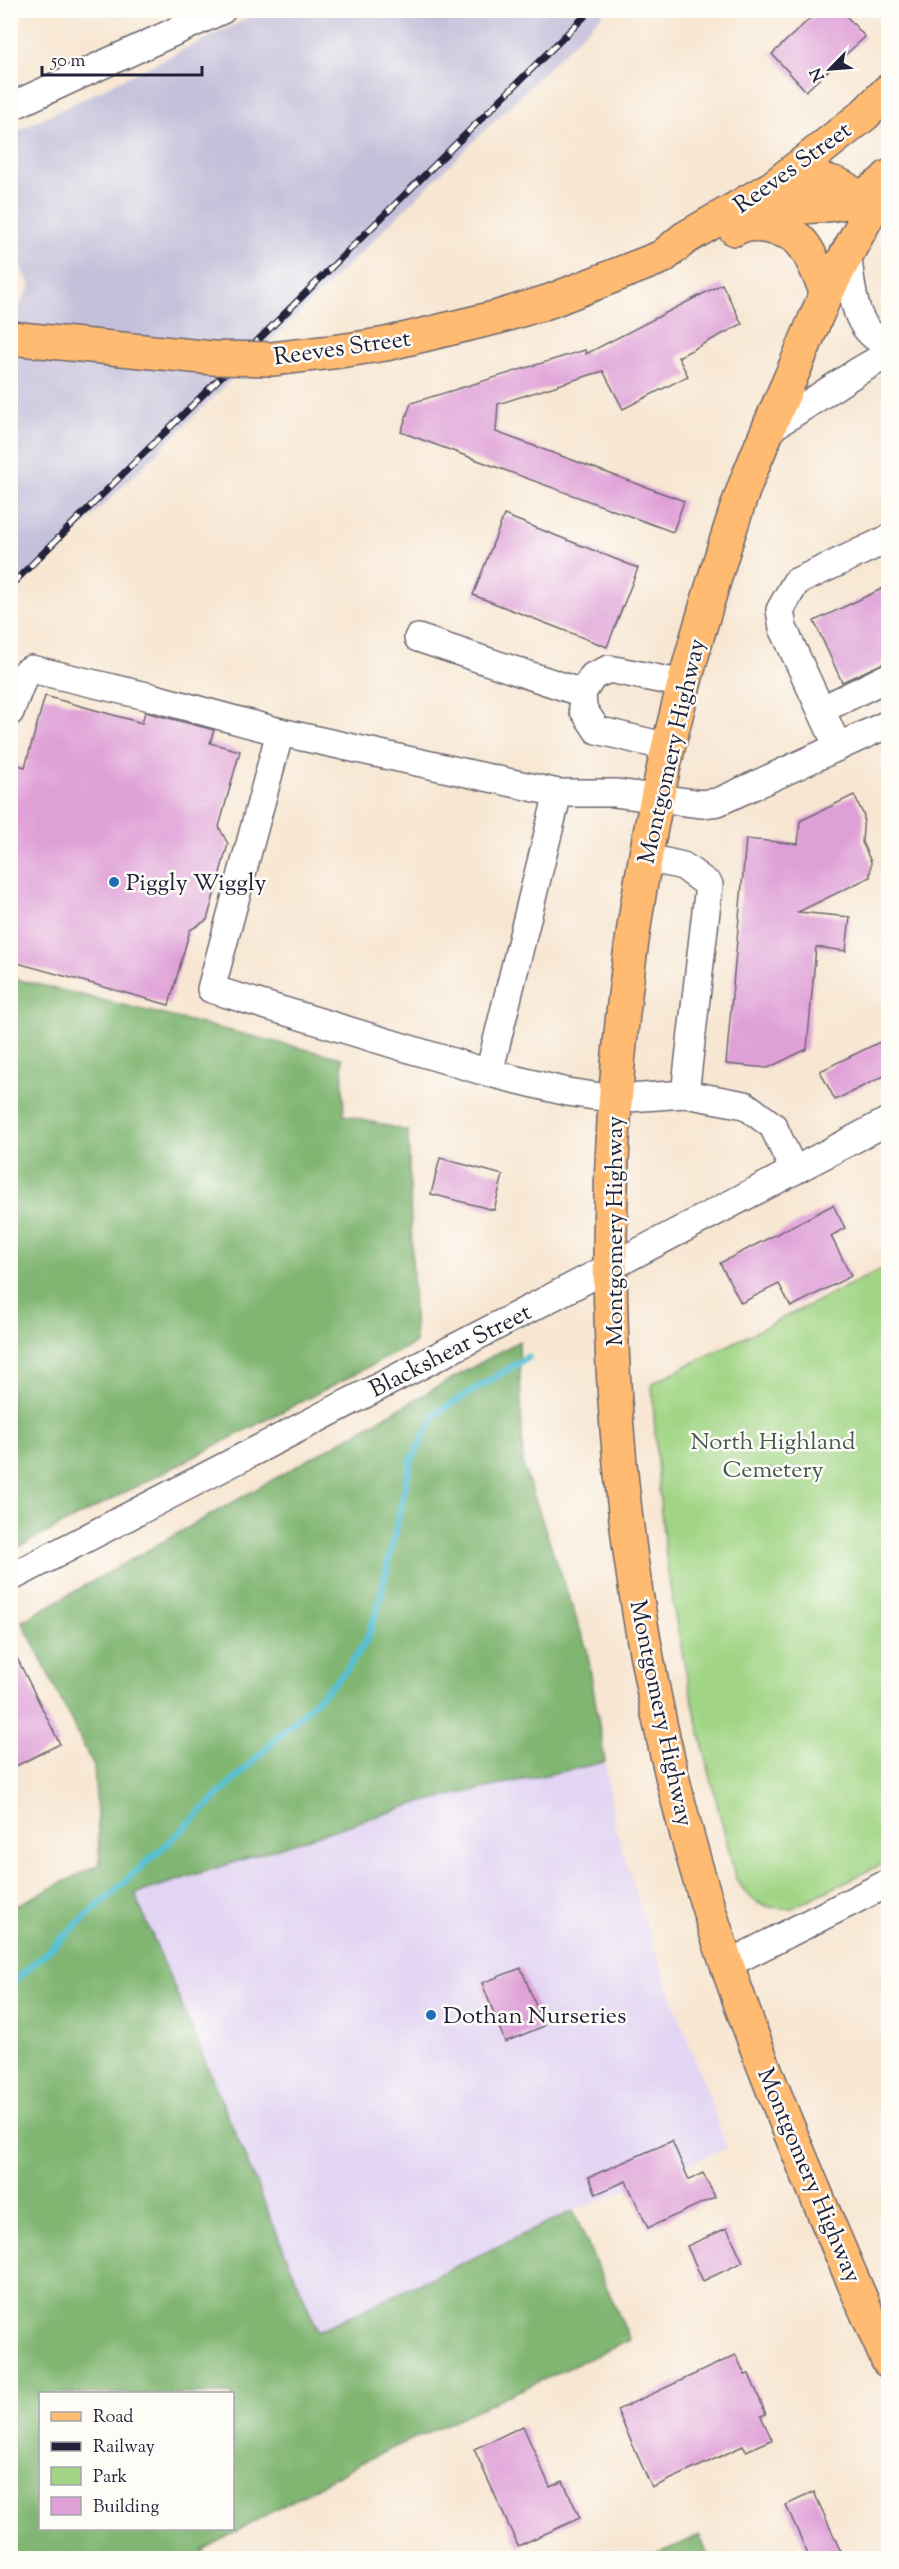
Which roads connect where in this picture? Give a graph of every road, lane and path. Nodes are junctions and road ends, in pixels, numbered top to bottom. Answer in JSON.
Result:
{"nodes":[{"id":1,"x":222,"y":10,"type":"edge"},
{"id":2,"x":888,"y":91,"type":"edge"},
{"id":3,"x":10,"y":107,"type":"edge"},
{"id":4,"x":888,"y":178,"type":"edge"},
{"id":5,"x":773,"y":187,"type":"junction"},
{"id":6,"x":746,"y":224,"type":"junction"},
{"id":7,"x":855,"y":227,"type":"junction"},
{"id":8,"x":662,"y":257,"type":"junction"},
{"id":9,"x":827,"y":292,"type":"junction"},
{"id":10,"x":10,"y":338,"type":"edge"},
{"id":11,"x":888,"y":344,"type":"edge"},
{"id":12,"x":888,"y":354,"type":"edge"},
{"id":13,"x":768,"y":430,"type":"junction"},
{"id":14,"x":888,"y":539,"type":"edge"},
{"id":15,"x":418,"y":638,"type":"dead end"},
{"id":16,"x":888,"y":677,"type":"edge"},
{"id":17,"x":684,"y":684,"type":"junction"},
{"id":18,"x":582,"y":693,"type":"junction"},
{"id":19,"x":821,"y":710,"type":"junction"},
{"id":20,"x":10,"y":712,"type":"edge"},
{"id":21,"x":888,"y":724,"type":"edge"},
{"id":22,"x":280,"y":732,"type":"junction"},
{"id":23,"x":668,"y":747,"type":"junction"},
{"id":24,"x":838,"y":747,"type":"junction"},
{"id":25,"x":558,"y":793,"type":"junction"},
{"id":26,"x":655,"y":800,"type":"junction"},
{"id":27,"x":644,"y":857,"type":"junction"},
{"id":28,"x":489,"y":1073,"type":"junction"},
{"id":29,"x":685,"y":1094,"type":"junction"},
{"id":30,"x":615,"y":1099,"type":"junction"},
{"id":31,"x":888,"y":1121,"type":"edge"},
{"id":32,"x":794,"y":1171,"type":"junction"},
{"id":33,"x":608,"y":1269,"type":"junction"},
{"id":34,"x":10,"y":1578,"type":"edge"},
{"id":35,"x":888,"y":1883,"type":"edge"},
{"id":36,"x":726,"y":1965,"type":"junction"},
{"id":37,"x":885,"y":2344,"type":"edge"}],
"edges":[{"from":1,"to":3,"type":"street"},
{"from":2,"to":5,"type":"main road","name":"Reeves Street"},
{"from":4,"to":7,"type":"main road","name":"Montgomery Highway"},
{"from":5,"to":7,"type":"main road"},
{"from":5,"to":8,"type":"main road","name":"Reeves Street"},
{"from":6,"to":7,"type":"main road","name":"Reeves Street"},
{"from":6,"to":8,"type":"main road","name":"Reeves Street"},
{"from":6,"to":9,"type":"main road"},
{"from":7,"to":9,"type":"main road","name":"Montgomery Highway"},
{"from":7,"to":11,"type":"street"},
{"from":8,"to":10,"type":"main road","name":"Reeves Street","bridge":true},
{"from":9,"to":13,"type":"main road","name":"Montgomery Highway"},
{"from":12,"to":13,"type":"street"},
{"from":13,"to":17,"type":"main road","name":"Montgomery Highway"},
{"from":14,"to":19,"type":"street"},
{"from":15,"to":18,"type":"street"},
{"from":16,"to":19,"type":"street"},
{"from":17,"to":18,"type":"street"},
{"from":17,"to":23,"type":"main road","name":"Montgomery Highway"},
{"from":18,"to":23,"type":"street"},
{"from":19,"to":24,"type":"street"},
{"from":20,"to":22,"type":"street"},
{"from":21,"to":24,"type":"street"},
{"from":22,"to":25,"type":"street"},
{"from":22,"to":28,"type":"street"},
{"from":23,"to":26,"type":"main road","name":"Montgomery Highway"},
{"from":24,"to":26,"type":"street"},
{"from":25,"to":26,"type":"street"},
{"from":25,"to":28,"type":"street"},
{"from":26,"to":27,"type":"main road","name":"Montgomery Highway"},
{"from":27,"to":29,"type":"street"},
{"from":27,"to":30,"type":"main road","name":"Montgomery Highway"},
{"from":28,"to":30,"type":"street"},
{"from":29,"to":30,"type":"street"},
{"from":29,"to":32,"type":"street"},
{"from":30,"to":33,"type":"main road","name":"Montgomery Highway"},
{"from":31,"to":32,"type":"street","name":"Blackshear Street"},
{"from":32,"to":33,"type":"street","name":"Blackshear Street"},
{"from":33,"to":34,"type":"street","name":"Blackshear Street"},
{"from":33,"to":36,"type":"main road","name":"Montgomery Highway"},
{"from":35,"to":36,"type":"street"},
{"from":36,"to":37,"type":"main road","name":"Montgomery Highway"}]}
